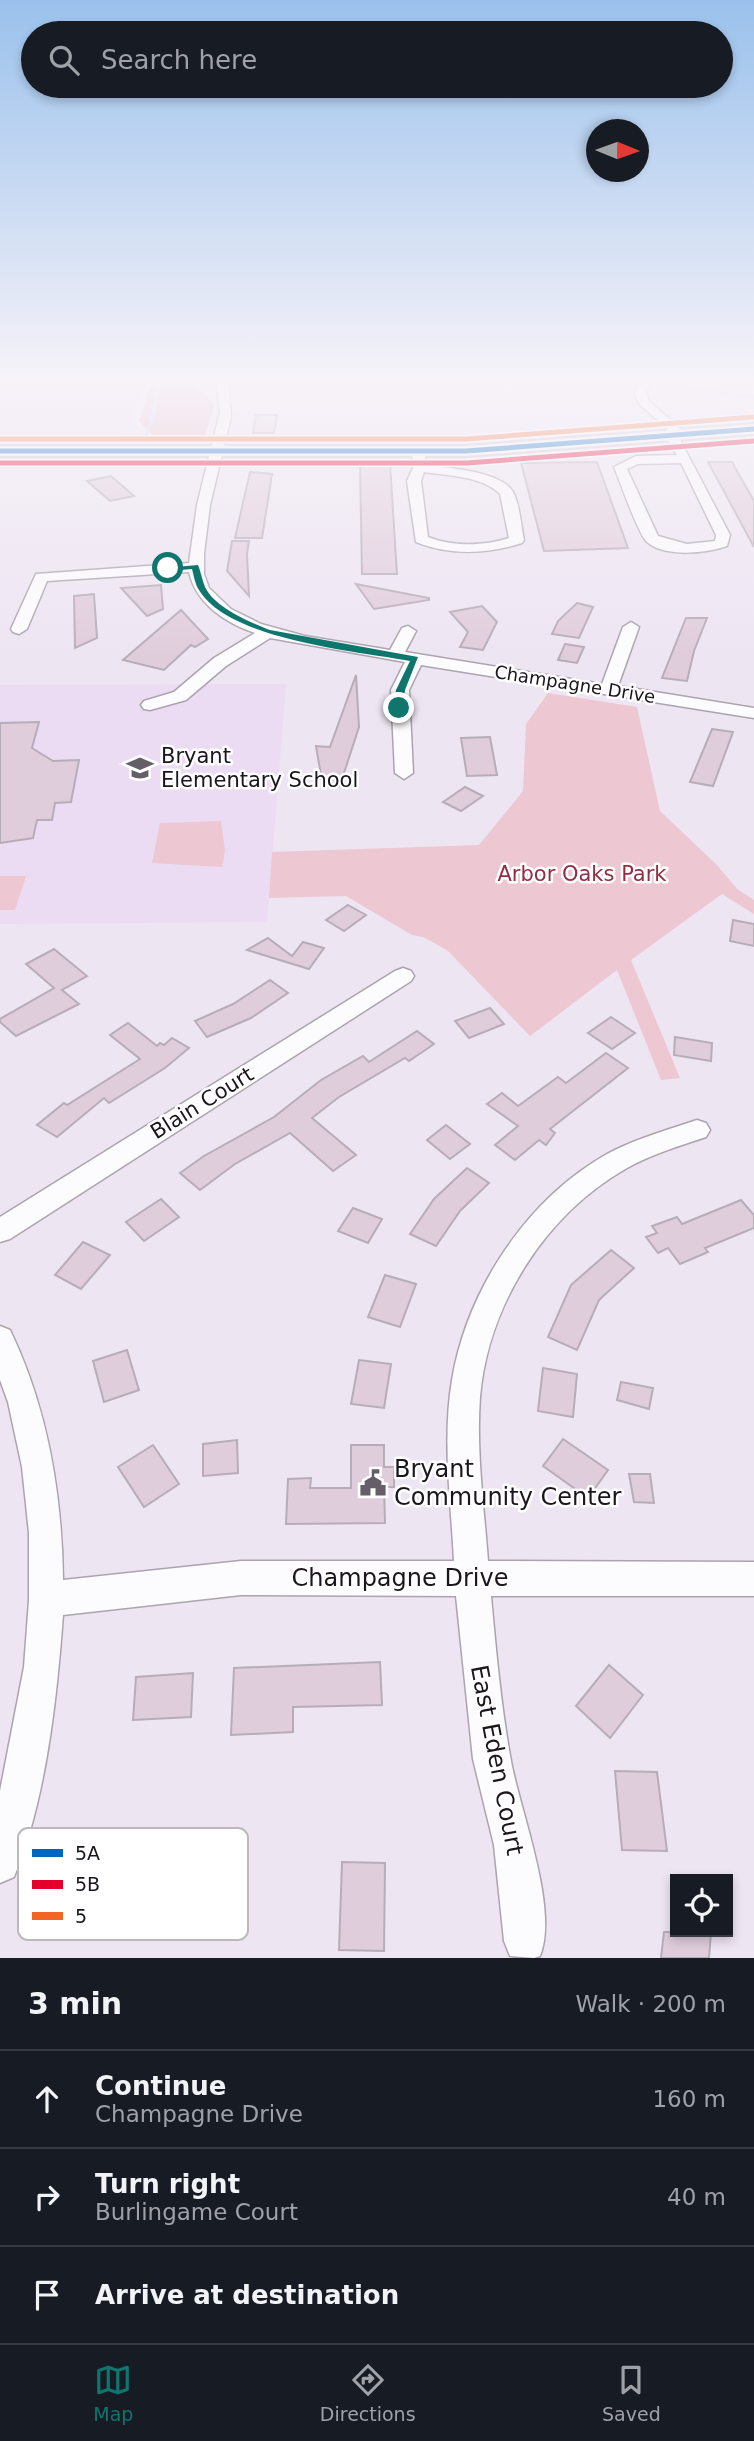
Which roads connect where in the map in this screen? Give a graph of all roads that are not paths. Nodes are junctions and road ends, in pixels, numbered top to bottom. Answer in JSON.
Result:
{"nodes":[{"id":1,"x":212,"y":471,"type":"edge"},
{"id":2,"x":418,"y":471,"type":"edge"},
{"id":3,"x":438,"y":471,"type":"edge"},
{"id":4,"x":622,"y":471,"type":"edge"},
{"id":5,"x":690,"y":471,"type":"edge"},
{"id":6,"x":195,"y":567,"type":"junction"},
{"id":7,"x":631,"y":627,"type":"dead end"},
{"id":8,"x":19,"y":629,"type":"dead end"},
{"id":9,"x":408,"y":631,"type":"dead end"},
{"id":10,"x":268,"y":632,"type":"junction"},
{"id":11,"x":395,"y":656,"type":"junction"},
{"id":12,"x":415,"y":659,"type":"junction"},
{"id":13,"x":609,"y":688,"type":"junction"},
{"id":14,"x":150,"y":705,"type":"dead end"},
{"id":15,"x":754,"y":713,"type":"edge"},
{"id":16,"x":404,"y":773,"type":"dead end"},
{"id":17,"x":403,"y":976,"type":"dead end"},
{"id":18,"x":697,"y":1130,"type":"dead end"},
{"id":19,"x":0,"y":1231,"type":"edge"},
{"id":20,"x":0,"y":1339,"type":"edge"},
{"id":21,"x":471,"y":1578,"type":"junction"},
{"id":22,"x":754,"y":1579,"type":"edge"},
{"id":23,"x":47,"y":1600,"type":"junction"},
{"id":24,"x":0,"y":1863,"type":"edge"},
{"id":25,"x":525,"y":1941,"type":"dead end"}],
"edges":[{"from":1,"to":6,"type":"street"},
{"from":2,"to":3,"type":"street"},
{"from":4,"to":5,"type":"street"},
{"from":6,"to":8,"type":"street"},
{"from":6,"to":10,"type":"street","name":"Champagne Drive"},
{"from":7,"to":13,"type":"street"},
{"from":9,"to":11,"type":"street"},
{"from":10,"to":11,"type":"street","name":"Champagne Drive"},
{"from":10,"to":14,"type":"street"},
{"from":11,"to":12,"type":"street","name":"Champagne Drive"},
{"from":12,"to":13,"type":"street","name":"Champagne Drive"},
{"from":12,"to":16,"type":"street"},
{"from":13,"to":15,"type":"street","name":"Champagne Drive"},
{"from":17,"to":19,"type":"street","name":"Blain Court"},
{"from":18,"to":21,"type":"street","name":"East Eden Court"},
{"from":20,"to":23,"type":"street"},
{"from":21,"to":22,"type":"street","name":"Champagne Drive"},
{"from":21,"to":23,"type":"street","name":"Champagne Drive"},
{"from":21,"to":25,"type":"street","name":"East Eden Court"},
{"from":23,"to":24,"type":"street"}]}
